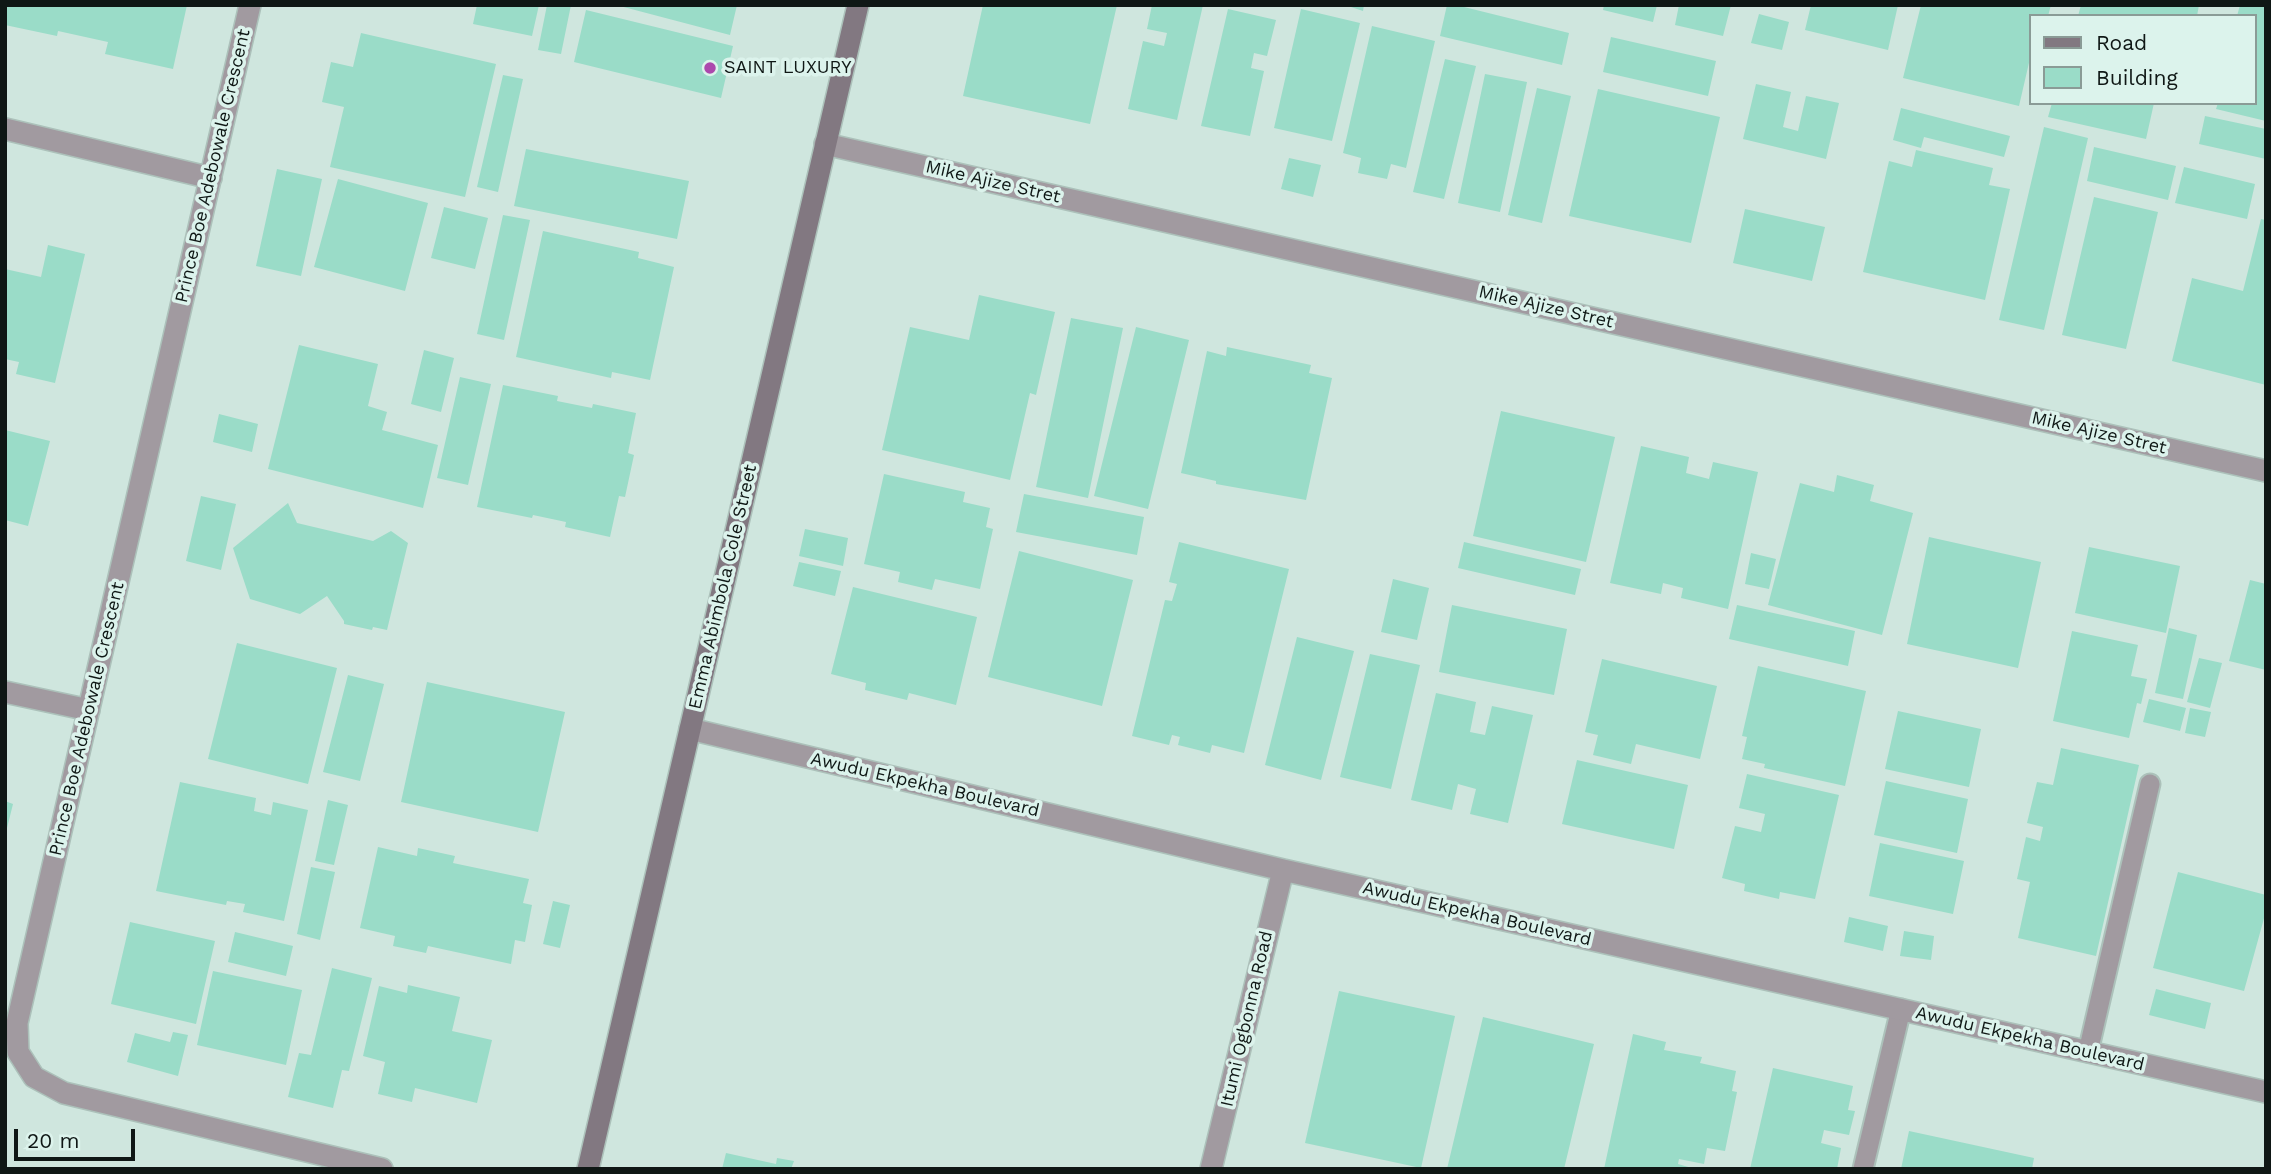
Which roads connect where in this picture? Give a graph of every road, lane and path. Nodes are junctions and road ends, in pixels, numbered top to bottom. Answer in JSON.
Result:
{"nodes":[{"id":1,"x":250,"y":5,"type":"edge"},
{"id":2,"x":858,"y":5,"type":"edge"},
{"id":3,"x":5,"y":129,"type":"edge"},
{"id":4,"x":825,"y":144,"type":"junction"},
{"id":5,"x":211,"y":178,"type":"junction"},
{"id":6,"x":2266,"y":471,"type":"edge"},
{"id":7,"x":5,"y":692,"type":"edge"},
{"id":8,"x":89,"y":710,"type":"junction"},
{"id":9,"x":690,"y":729,"type":"junction"},
{"id":10,"x":2150,"y":784,"type":"dead end"},
{"id":11,"x":1283,"y":870,"type":"junction"},
{"id":12,"x":1901,"y":1009,"type":"junction"},
{"id":13,"x":2088,"y":1052,"type":"junction"},
{"id":14,"x":2266,"y":1092,"type":"edge"},
{"id":15,"x":382,"y":1169,"type":"edge"},
{"id":16,"x":588,"y":1169,"type":"edge"},
{"id":17,"x":1211,"y":1169,"type":"edge"},
{"id":18,"x":1863,"y":1169,"type":"edge"}],
"edges":[{"from":1,"to":5,"type":"street","name":"Prince Boe Adebowale Crescent"},
{"from":2,"to":4,"type":"street","name":"Emma Abimbola Cole Street"},
{"from":3,"to":5,"type":"street"},
{"from":4,"to":6,"type":"street","name":"Mike Ajize Stret"},
{"from":4,"to":9,"type":"street","name":"Emma Abimbola Cole Street"},
{"from":5,"to":8,"type":"street","name":"Prince Boe Adebowale Crescent"},
{"from":7,"to":8,"type":"street"},
{"from":8,"to":15,"type":"street","name":"Prince Boe Adebowale Crescent"},
{"from":9,"to":11,"type":"street","name":"Awudu Ekpekha Boulevard"},
{"from":9,"to":16,"type":"street","name":"Emma Abimbola Cole Street"},
{"from":10,"to":13,"type":"lane"},
{"from":11,"to":12,"type":"street","name":"Awudu Ekpekha Boulevard"},
{"from":11,"to":17,"type":"street","name":"Itumi Ogbonna Road"},
{"from":12,"to":13,"type":"street","name":"Awudu Ekpekha Boulevard"},
{"from":12,"to":18,"type":"lane"},
{"from":13,"to":14,"type":"street","name":"Awudu Ekpekha Boulevard"}]}
